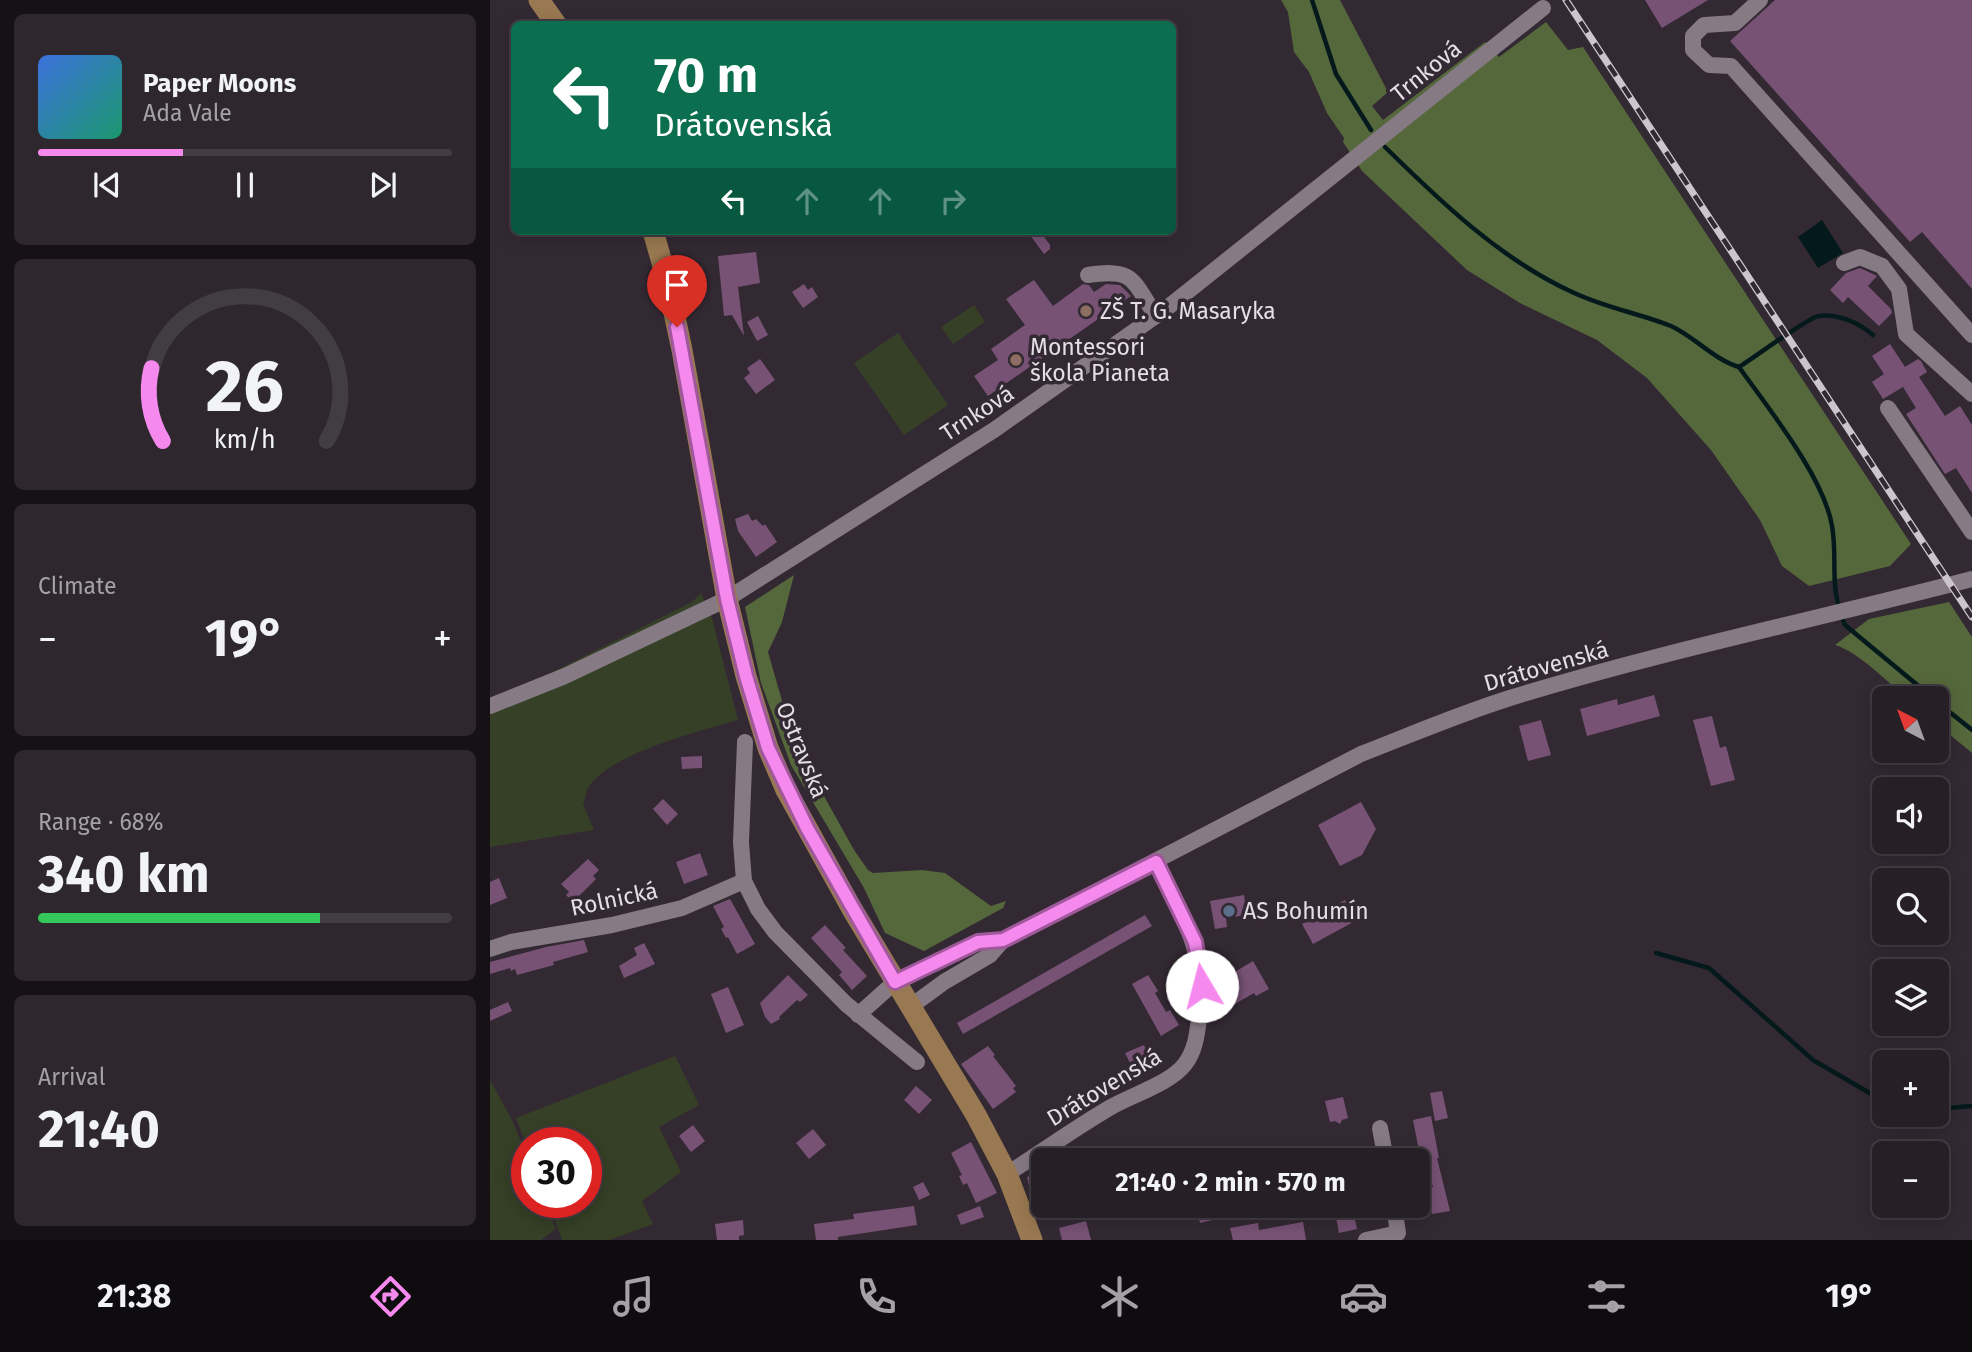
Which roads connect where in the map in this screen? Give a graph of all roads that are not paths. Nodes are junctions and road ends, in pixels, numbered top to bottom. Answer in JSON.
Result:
{"nodes":[{"id":1,"x":539,"y":0,"type":"edge"},
{"id":2,"x":1760,"y":0,"type":"edge"},
{"id":3,"x":1543,"y":8,"type":"dead end"},
{"id":4,"x":554,"y":21,"type":"edge"},
{"id":5,"x":654,"y":235,"type":"edge"},
{"id":6,"x":1844,"y":263,"type":"dead end"},
{"id":7,"x":1088,"y":275,"type":"dead end"},
{"id":8,"x":1156,"y":316,"type":"junction"},
{"id":9,"x":1972,"y":335,"type":"edge"},
{"id":10,"x":1972,"y":394,"type":"edge"},
{"id":11,"x":1888,"y":408,"type":"dead end"},
{"id":12,"x":1972,"y":532,"type":"edge"},
{"id":13,"x":1972,"y":579,"type":"edge"},
{"id":14,"x":727,"y":599,"type":"junction"},
{"id":15,"x":490,"y":706,"type":"edge"},
{"id":16,"x":745,"y":742,"type":"dead end"},
{"id":17,"x":1156,"y":862,"type":"junction"},
{"id":18,"x":744,"y":881,"type":"junction"},
{"id":19,"x":1003,"y":940,"type":"junction"},
{"id":20,"x":490,"y":949,"type":"edge"},
{"id":21,"x":895,"y":982,"type":"junction"},
{"id":22,"x":911,"y":1007,"type":"junction"},
{"id":23,"x":858,"y":1015,"type":"junction"},
{"id":24,"x":917,"y":1062,"type":"dead end"},
{"id":25,"x":1380,"y":1128,"type":"dead end"},
{"id":26,"x":1384,"y":1148,"type":"edge"},
{"id":27,"x":1007,"y":1174,"type":"junction"},
{"id":28,"x":1396,"y":1218,"type":"edge"},
{"id":29,"x":1032,"y":1240,"type":"edge"},
{"id":30,"x":1366,"y":1240,"type":"edge"}],
"edges":[{"from":1,"to":4,"type":"main road"},
{"from":2,"to":9,"type":"street"},
{"from":3,"to":8,"type":"street","name":"Trnková"},
{"from":5,"to":14,"type":"main road","name":"Ostravská"},
{"from":6,"to":10,"type":"street"},
{"from":7,"to":8,"type":"street"},
{"from":8,"to":14,"type":"street","name":"Trnková"},
{"from":11,"to":12,"type":"street"},
{"from":13,"to":17,"type":"street","name":"Drátovenská"},
{"from":14,"to":15,"type":"street","name":"Trnková"},
{"from":14,"to":21,"type":"main road","name":"Ostravská"},
{"from":16,"to":18,"type":"street"},
{"from":17,"to":19,"type":"street","name":"Drátovenská"},
{"from":17,"to":27,"type":"street","name":"Drátovenská"},
{"from":18,"to":20,"type":"street","name":"Rolnická"},
{"from":18,"to":23,"type":"street"},
{"from":19,"to":21,"type":"street","name":"Drátovenská"},
{"from":19,"to":22,"type":"street","name":"Drátovenská"},
{"from":21,"to":22,"type":"main road","name":"Ostravská"},
{"from":21,"to":23,"type":"street","name":"Drátovenská"},
{"from":22,"to":27,"type":"main road","name":"Ostravská"},
{"from":23,"to":24,"type":"street"},
{"from":25,"to":26,"type":"street"},
{"from":27,"to":29,"type":"main road","name":"Ostravská"},
{"from":28,"to":30,"type":"street"}]}
